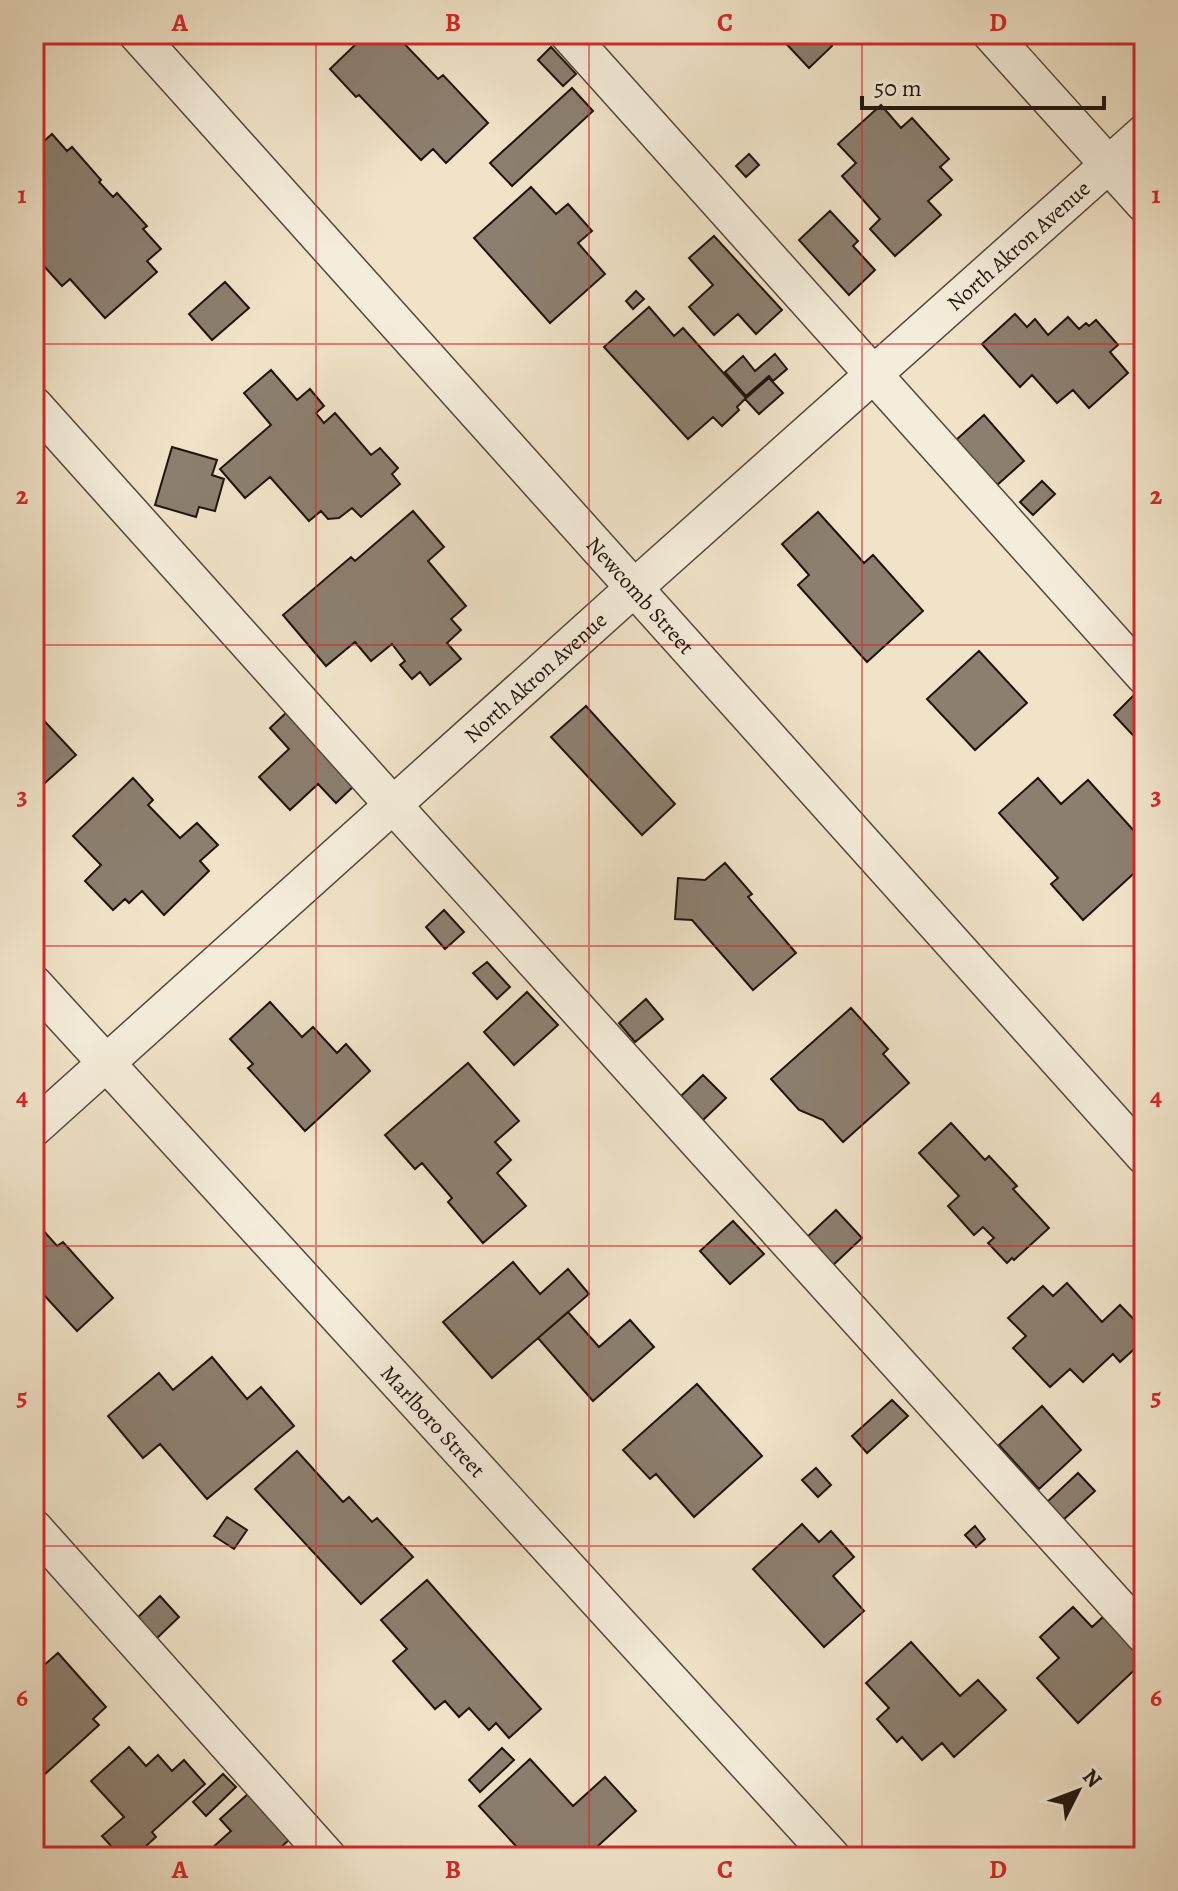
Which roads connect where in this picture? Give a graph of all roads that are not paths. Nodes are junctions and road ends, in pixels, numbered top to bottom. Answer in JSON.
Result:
{"nodes":[{"id":1,"x":137,"y":34,"type":"edge"},
{"id":2,"x":568,"y":34,"type":"edge"},
{"id":3,"x":991,"y":34,"type":"edge"},
{"id":4,"x":1144,"y":133,"type":"edge"},
{"id":5,"x":1109,"y":165,"type":"junction"},
{"id":6,"x":1144,"y":204,"type":"edge"},
{"id":7,"x":873,"y":375,"type":"junction"},
{"id":8,"x":34,"y":405,"type":"edge"},
{"id":9,"x":634,"y":588,"type":"junction"},
{"id":10,"x":1144,"y":676,"type":"edge"},
{"id":11,"x":393,"y":805,"type":"junction"},
{"id":12,"x":34,"y":984,"type":"edge"},
{"id":13,"x":106,"y":1064,"type":"junction"},
{"id":14,"x":34,"y":1128,"type":"edge"},
{"id":15,"x":1144,"y":1156,"type":"edge"},
{"id":16,"x":34,"y":1528,"type":"edge"},
{"id":17,"x":1144,"y":1635,"type":"edge"},
{"id":18,"x":328,"y":1857,"type":"edge"},
{"id":19,"x":832,"y":1857,"type":"edge"}],
"edges":[{"from":1,"to":9,"type":"street","name":"Newcomb Street"},
{"from":2,"to":7,"type":"street"},
{"from":3,"to":5,"type":"street"},
{"from":4,"to":5,"type":"street","name":"North Akron Avenue"},
{"from":5,"to":6,"type":"street"},
{"from":5,"to":7,"type":"street","name":"North Akron Avenue"},
{"from":7,"to":9,"type":"street","name":"North Akron Avenue"},
{"from":7,"to":10,"type":"street"},
{"from":8,"to":11,"type":"street"},
{"from":9,"to":11,"type":"street","name":"North Akron Avenue"},
{"from":9,"to":15,"type":"street","name":"Newcomb Street"},
{"from":11,"to":13,"type":"street","name":"North Akron Avenue"},
{"from":11,"to":17,"type":"street"},
{"from":12,"to":13,"type":"street","name":"Marlboro Street"},
{"from":13,"to":14,"type":"street","name":"North Akron Avenue"},
{"from":13,"to":19,"type":"street","name":"Marlboro Street"},
{"from":16,"to":18,"type":"street"}]}
